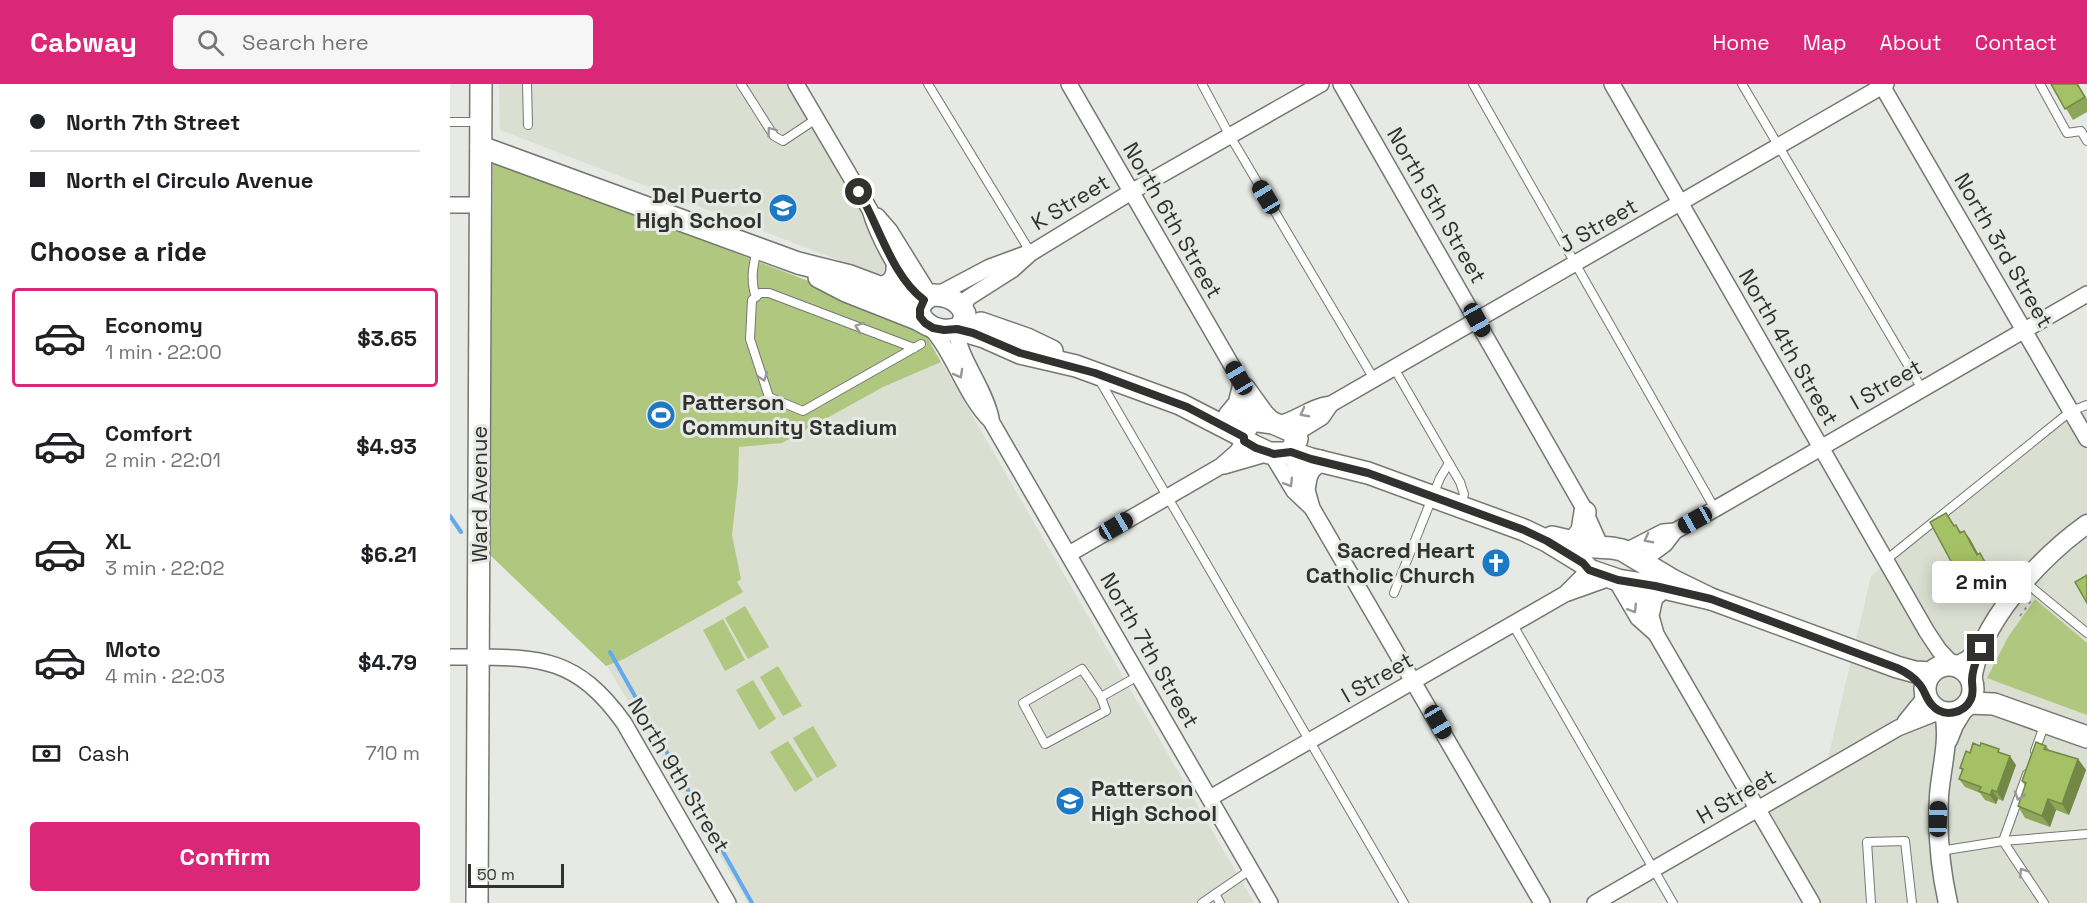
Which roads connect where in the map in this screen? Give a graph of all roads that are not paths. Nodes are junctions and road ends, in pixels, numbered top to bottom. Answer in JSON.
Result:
{"nodes":[{"id":1,"x":481,"y":84,"type":"edge"},
{"id":2,"x":527,"y":84,"type":"edge"},
{"id":3,"x":741,"y":84,"type":"edge"},
{"id":4,"x":796,"y":84,"type":"edge"},
{"id":5,"x":928,"y":84,"type":"edge"},
{"id":6,"x":1069,"y":84,"type":"edge"},
{"id":7,"x":1202,"y":84,"type":"edge"},
{"id":8,"x":1321,"y":84,"type":"edge"},
{"id":9,"x":1341,"y":84,"type":"edge"},
{"id":10,"x":1473,"y":84,"type":"edge"},
{"id":11,"x":1612,"y":84,"type":"edge"},
{"id":12,"x":1742,"y":84,"type":"edge"},
{"id":13,"x":2040,"y":84,"type":"edge"},
{"id":14,"x":1883,"y":85,"type":"edge"},
{"id":15,"x":816,"y":119,"type":"junction"},
{"id":16,"x":450,"y":122,"type":"edge"},
{"id":17,"x":481,"y":122,"type":"junction"},
{"id":18,"x":528,"y":124,"type":"dead end"},
{"id":19,"x":1230,"y":136,"type":"junction"},
{"id":20,"x":2087,"y":141,"type":"edge"},
{"id":21,"x":481,"y":147,"type":"junction"},
{"id":22,"x":1778,"y":147,"type":"junction"},
{"id":23,"x":1131,"y":192,"type":"junction"},
{"id":24,"x":1680,"y":203,"type":"junction"},
{"id":25,"x":450,"y":205,"type":"edge"},
{"id":26,"x":481,"y":205,"type":"junction"},
{"id":27,"x":870,"y":210,"type":"junction"},
{"id":28,"x":757,"y":248,"type":"junction"},
{"id":29,"x":1031,"y":252,"type":"junction"},
{"id":30,"x":798,"y":263,"type":"junction"},
{"id":31,"x":1575,"y":264,"type":"junction"},
{"id":32,"x":897,"y":267,"type":"junction"},
{"id":33,"x":880,"y":288,"type":"junction"},
{"id":34,"x":2087,"y":294,"type":"edge"},
{"id":35,"x":756,"y":297,"type":"junction"},
{"id":36,"x":929,"y":298,"type":"junction"},
{"id":37,"x":960,"y":320,"type":"junction"},
{"id":38,"x":1477,"y":320,"type":"junction"},
{"id":39,"x":2024,"y":330,"type":"junction"},
{"id":40,"x":923,"y":336,"type":"junction"},
{"id":41,"x":1394,"y":368,"type":"junction"},
{"id":42,"x":1085,"y":369,"type":"junction"},
{"id":43,"x":1374,"y":379,"type":"junction"},
{"id":44,"x":1241,"y":383,"type":"junction"},
{"id":45,"x":1922,"y":389,"type":"junction"},
{"id":46,"x":1180,"y":404,"type":"junction"},
{"id":47,"x":2087,"y":405,"type":"edge"},
{"id":48,"x":2071,"y":411,"type":"junction"},
{"id":49,"x":1229,"y":416,"type":"junction"},
{"id":50,"x":991,"y":421,"type":"junction"},
{"id":51,"x":1248,"y":430,"type":"junction"},
{"id":52,"x":2087,"y":439,"type":"edge"},
{"id":53,"x":1284,"y":441,"type":"junction"},
{"id":54,"x":1821,"y":447,"type":"junction"},
{"id":55,"x":1320,"y":461,"type":"junction"},
{"id":56,"x":1449,"y":463,"type":"junction"},
{"id":57,"x":1221,"y":466,"type":"junction"},
{"id":58,"x":1368,"y":473,"type":"junction"},
{"id":59,"x":1305,"y":484,"type":"junction"},
{"id":60,"x":1432,"y":496,"type":"junction"},
{"id":61,"x":1168,"y":497,"type":"junction"},
{"id":62,"x":1460,"y":507,"type":"junction"},
{"id":63,"x":1312,"y":508,"type":"junction"},
{"id":64,"x":1583,"y":508,"type":"junction"},
{"id":65,"x":1715,"y":509,"type":"junction"},
{"id":66,"x":2087,"y":524,"type":"edge"},
{"id":67,"x":1524,"y":530,"type":"junction"},
{"id":68,"x":1675,"y":531,"type":"junction"},
{"id":69,"x":1573,"y":542,"type":"junction"},
{"id":70,"x":1069,"y":554,"type":"junction"},
{"id":71,"x":1602,"y":555,"type":"junction"},
{"id":72,"x":1886,"y":560,"type":"junction"},
{"id":73,"x":1630,"y":574,"type":"junction"},
{"id":74,"x":1663,"y":587,"type":"junction"},
{"id":75,"x":2029,"y":590,"type":"junction"},
{"id":76,"x":1394,"y":593,"type":"dead end"},
{"id":77,"x":1565,"y":594,"type":"junction"},
{"id":78,"x":1711,"y":599,"type":"junction"},
{"id":79,"x":1649,"y":611,"type":"junction"},
{"id":80,"x":1513,"y":625,"type":"junction"},
{"id":81,"x":1927,"y":632,"type":"junction"},
{"id":82,"x":2087,"y":633,"type":"edge"},
{"id":83,"x":1656,"y":634,"type":"junction"},
{"id":84,"x":1981,"y":648,"type":"junction"},
{"id":85,"x":450,"y":657,"type":"edge"},
{"id":86,"x":478,"y":657,"type":"junction"},
{"id":87,"x":1956,"y":666,"type":"junction"},
{"id":88,"x":1897,"y":668,"type":"junction"},
{"id":89,"x":1933,"y":672,"type":"junction"},
{"id":90,"x":1138,"y":676,"type":"junction"},
{"id":91,"x":1414,"y":681,"type":"junction"},
{"id":92,"x":1926,"y":695,"type":"junction"},
{"id":93,"x":1970,"y":695,"type":"junction"},
{"id":94,"x":1101,"y":697,"type":"junction"},
{"id":95,"x":1943,"y":712,"type":"junction"},
{"id":96,"x":2045,"y":722,"type":"junction"},
{"id":97,"x":1898,"y":728,"type":"junction"},
{"id":98,"x":2087,"y":737,"type":"edge"},
{"id":99,"x":1310,"y":741,"type":"junction"},
{"id":100,"x":1946,"y":745,"type":"junction"},
{"id":101,"x":2032,"y":758,"type":"edge"},
{"id":102,"x":2028,"y":769,"type":"edge"},
{"id":103,"x":1210,"y":798,"type":"junction"},
{"id":104,"x":1758,"y":809,"type":"junction"},
{"id":105,"x":2087,"y":834,"type":"edge"},
{"id":106,"x":2003,"y":841,"type":"junction"},
{"id":107,"x":1940,"y":851,"type":"junction"},
{"id":108,"x":1654,"y":869,"type":"junction"},
{"id":109,"x":1250,"y":870,"type":"junction"},
{"id":110,"x":1215,"y":894,"type":"junction"},
{"id":111,"x":477,"y":903,"type":"edge"},
{"id":112,"x":729,"y":903,"type":"edge"},
{"id":113,"x":1202,"y":903,"type":"edge"},
{"id":114,"x":1220,"y":903,"type":"edge"},
{"id":115,"x":1270,"y":903,"type":"edge"},
{"id":116,"x":1404,"y":903,"type":"edge"},
{"id":117,"x":1542,"y":903,"type":"edge"},
{"id":118,"x":1595,"y":903,"type":"edge"},
{"id":119,"x":1673,"y":903,"type":"edge"},
{"id":120,"x":1812,"y":903,"type":"edge"},
{"id":121,"x":1871,"y":903,"type":"edge"},
{"id":122,"x":1912,"y":903,"type":"edge"},
{"id":123,"x":1948,"y":903,"type":"edge"},
{"id":124,"x":2044,"y":903,"type":"edge"}],
"edges":[{"from":1,"to":17,"type":"main road","name":"Ward Avenue"},
{"from":2,"to":18,"type":"lane"},
{"from":15,"to":3,"type":"lane","one_way":true},
{"from":4,"to":15,"type":"street"},
{"from":5,"to":29,"type":"lane"},
{"from":6,"to":23,"type":"street","name":"North 6th Street"},
{"from":7,"to":19,"type":"lane"},
{"from":8,"to":19,"type":"street","name":"K Street"},
{"from":9,"to":38,"type":"street","name":"North 5th Street"},
{"from":10,"to":31,"type":"lane"},
{"from":11,"to":24,"type":"street","name":"North 4th Street"},
{"from":12,"to":22,"type":"lane"},
{"from":13,"to":20,"type":"lane"},
{"from":14,"to":22,"type":"street","name":"J Street"},
{"from":14,"to":39,"type":"street","name":"North 3rd Street"},
{"from":15,"to":27,"type":"street"},
{"from":16,"to":17,"type":"lane"},
{"from":17,"to":21,"type":"main road","name":"Ward Avenue"},
{"from":19,"to":23,"type":"street","name":"K Street"},
{"from":19,"to":43,"type":"lane"},
{"from":21,"to":26,"type":"main road","name":"Ward Avenue"},
{"from":21,"to":28,"type":"main road"},
{"from":22,"to":24,"type":"street","name":"J Street"},
{"from":22,"to":45,"type":"lane"},
{"from":23,"to":29,"type":"street","name":"K Street"},
{"from":23,"to":44,"type":"street","name":"North 6th Street"},
{"from":24,"to":31,"type":"street","name":"J Street"},
{"from":24,"to":54,"type":"street","name":"North 4th Street"},
{"from":25,"to":26,"type":"street"},
{"from":26,"to":86,"type":"main road","name":"Ward Avenue"},
{"from":27,"to":32,"type":"street"},
{"from":27,"to":36,"type":"street"},
{"from":28,"to":30,"type":"main road"},
{"from":28,"to":35,"type":"lane"},
{"from":29,"to":36,"type":"street","name":"K Street"},
{"from":29,"to":37,"type":"street","name":"K Street"},
{"from":30,"to":33,"type":"main road"},
{"from":30,"to":40,"type":"main road"},
{"from":31,"to":38,"type":"street","name":"J Street"},
{"from":31,"to":65,"type":"lane"},
{"from":32,"to":33,"type":"main road"},
{"from":32,"to":36,"type":"street"},
{"from":33,"to":36,"type":"main road"},
{"from":34,"to":39,"type":"street","name":"I Street"},
{"from":40,"to":35,"type":"lane","one_way":true},
{"from":35,"to":40,"type":"lane","one_way":true},
{"from":36,"to":37,"type":"main road"},
{"from":36,"to":40,"type":"main road"},
{"from":37,"to":40,"type":"main road"},
{"from":37,"to":42,"type":"main road"},
{"from":37,"to":50,"type":"street","name":"North 7th Street"},
{"from":38,"to":41,"type":"street","name":"J Street"},
{"from":38,"to":64,"type":"street","name":"North 5th Street"},
{"from":39,"to":45,"type":"street","name":"I Street"},
{"from":39,"to":48,"type":"street","name":"North 3rd Street"},
{"from":40,"to":50,"type":"street","name":"North 7th Street","one_way":true},
{"from":41,"to":43,"type":"street","name":"J Street"},
{"from":41,"to":56,"type":"lane"},
{"from":42,"to":46,"type":"main road"},
{"from":42,"to":61,"type":"lane"},
{"from":43,"to":53,"type":"street","name":"J Street"},
{"from":44,"to":49,"type":"main road"},
{"from":44,"to":51,"type":"street","name":"North 6th Street"},
{"from":44,"to":53,"type":"street","name":"North 6th Street"},
{"from":45,"to":54,"type":"street","name":"I Street"},
{"from":46,"to":49,"type":"main road"},
{"from":46,"to":51,"type":"main road"},
{"from":47,"to":48,"type":"lane"},
{"from":48,"to":52,"type":"street","name":"North 3rd Street"},
{"from":48,"to":72,"type":"lane"},
{"from":49,"to":51,"type":"main road"},
{"from":50,"to":70,"type":"street","name":"North 7th Street"},
{"from":51,"to":53,"type":"main road"},
{"from":51,"to":53,"type":"main road"},
{"from":51,"to":57,"type":"street","name":"J Street"},
{"from":53,"to":55,"type":"main road"},
{"from":53,"to":57,"type":"street","name":"J Street"},
{"from":53,"to":58,"type":"main road"},
{"from":53,"to":59,"type":"street","name":"North 6th Street"},
{"from":53,"to":63,"type":"street","one_way":true},
{"from":54,"to":65,"type":"street","name":"I Street"},
{"from":54,"to":72,"type":"street","name":"North 4th Street"},
{"from":55,"to":58,"type":"main road"},
{"from":55,"to":59,"type":"main road"},
{"from":56,"to":60,"type":"lane"},
{"from":56,"to":62,"type":"lane"},
{"from":57,"to":61,"type":"street","name":"J Street"},
{"from":58,"to":60,"type":"main road"},
{"from":59,"to":63,"type":"street","name":"North 6th Street"},
{"from":60,"to":62,"type":"main road"},
{"from":60,"to":76,"type":"lane"},
{"from":61,"to":70,"type":"street","name":"J Street"},
{"from":61,"to":99,"type":"lane"},
{"from":62,"to":67,"type":"main road"},
{"from":63,"to":91,"type":"street","name":"North 6th Street"},
{"from":64,"to":69,"type":"main road"},
{"from":64,"to":71,"type":"street","name":"North 5th Street"},
{"from":65,"to":68,"type":"street","name":"I Street"},
{"from":66,"to":75,"type":"street"},
{"from":67,"to":69,"type":"main road"},
{"from":67,"to":71,"type":"main road"},
{"from":68,"to":71,"type":"street","name":"I Street","one_way":true},
{"from":68,"to":73,"type":"street","name":"I Street"},
{"from":69,"to":71,"type":"main road"},
{"from":70,"to":90,"type":"street","name":"North 7th Street"},
{"from":71,"to":73,"type":"main road"},
{"from":71,"to":73,"type":"main road"},
{"from":71,"to":77,"type":"street","name":"I Street"},
{"from":72,"to":81,"type":"street","name":"North 4th Street"},
{"from":73,"to":74,"type":"main road"},
{"from":73,"to":77,"type":"street","name":"I Street"},
{"from":73,"to":78,"type":"main road"},
{"from":73,"to":79,"type":"street"},
{"from":73,"to":83,"type":"street","one_way":true},
{"from":74,"to":78,"type":"main road"},
{"from":74,"to":79,"type":"main road"},
{"from":75,"to":82,"type":"lane"},
{"from":75,"to":84,"type":"street"},
{"from":77,"to":80,"type":"street","name":"I Street"},
{"from":78,"to":88,"type":"main road"},
{"from":79,"to":83,"type":"street"},
{"from":80,"to":91,"type":"street","name":"I Street"},
{"from":80,"to":108,"type":"lane"},
{"from":81,"to":87,"type":"street","name":"North 4th Street"},
{"from":81,"to":89,"type":"street","name":"North 4th Street"},
{"from":83,"to":104,"type":"street"},
{"from":84,"to":87,"type":"street"},
{"from":84,"to":93,"type":"street"},
{"from":85,"to":86,"type":"street","name":"North 9th Street"},
{"from":86,"to":111,"type":"main road","name":"Ward Avenue"},
{"from":86,"to":112,"type":"street","name":"North 9th Street"},
{"from":87,"to":89,"type":"main road"},
{"from":87,"to":93,"type":"main road"},
{"from":88,"to":89,"type":"main road"},
{"from":88,"to":92,"type":"main road"},
{"from":89,"to":92,"type":"main road"},
{"from":90,"to":94,"type":"lane"},
{"from":90,"to":103,"type":"street","name":"North 7th Street"},
{"from":91,"to":99,"type":"street","name":"I Street"},
{"from":91,"to":117,"type":"street","name":"North 6th Street"},
{"from":92,"to":95,"type":"main road"},
{"from":92,"to":97,"type":"street","name":"H Street"},
{"from":93,"to":95,"type":"main road"},
{"from":93,"to":96,"type":"main road"},
{"from":93,"to":100,"type":"street"},
{"from":94,"to":94,"type":"lane"},
{"from":95,"to":97,"type":"street","name":"H Street"},
{"from":95,"to":100,"type":"street"},
{"from":96,"to":98,"type":"main road"},
{"from":96,"to":101,"type":"lane"},
{"from":97,"to":104,"type":"street","name":"H Street"},
{"from":99,"to":103,"type":"street","name":"I Street"},
{"from":99,"to":116,"type":"lane"},
{"from":100,"to":107,"type":"street"},
{"from":102,"to":106,"type":"lane","one_way":true},
{"from":103,"to":109,"type":"street","name":"North 7th Street"},
{"from":104,"to":108,"type":"street","name":"H Street"},
{"from":104,"to":120,"type":"street"},
{"from":105,"to":106,"type":"lane"},
{"from":106,"to":107,"type":"lane"},
{"from":124,"to":106,"type":"lane","one_way":true},
{"from":107,"to":123,"type":"street"},
{"from":108,"to":118,"type":"street","name":"H Street"},
{"from":108,"to":119,"type":"lane"},
{"from":109,"to":110,"type":"lane"},
{"from":109,"to":115,"type":"street","name":"North 7th Street"},
{"from":110,"to":113,"type":"lane"},
{"from":110,"to":114,"type":"lane"},
{"from":121,"to":122,"type":"lane"}]}
